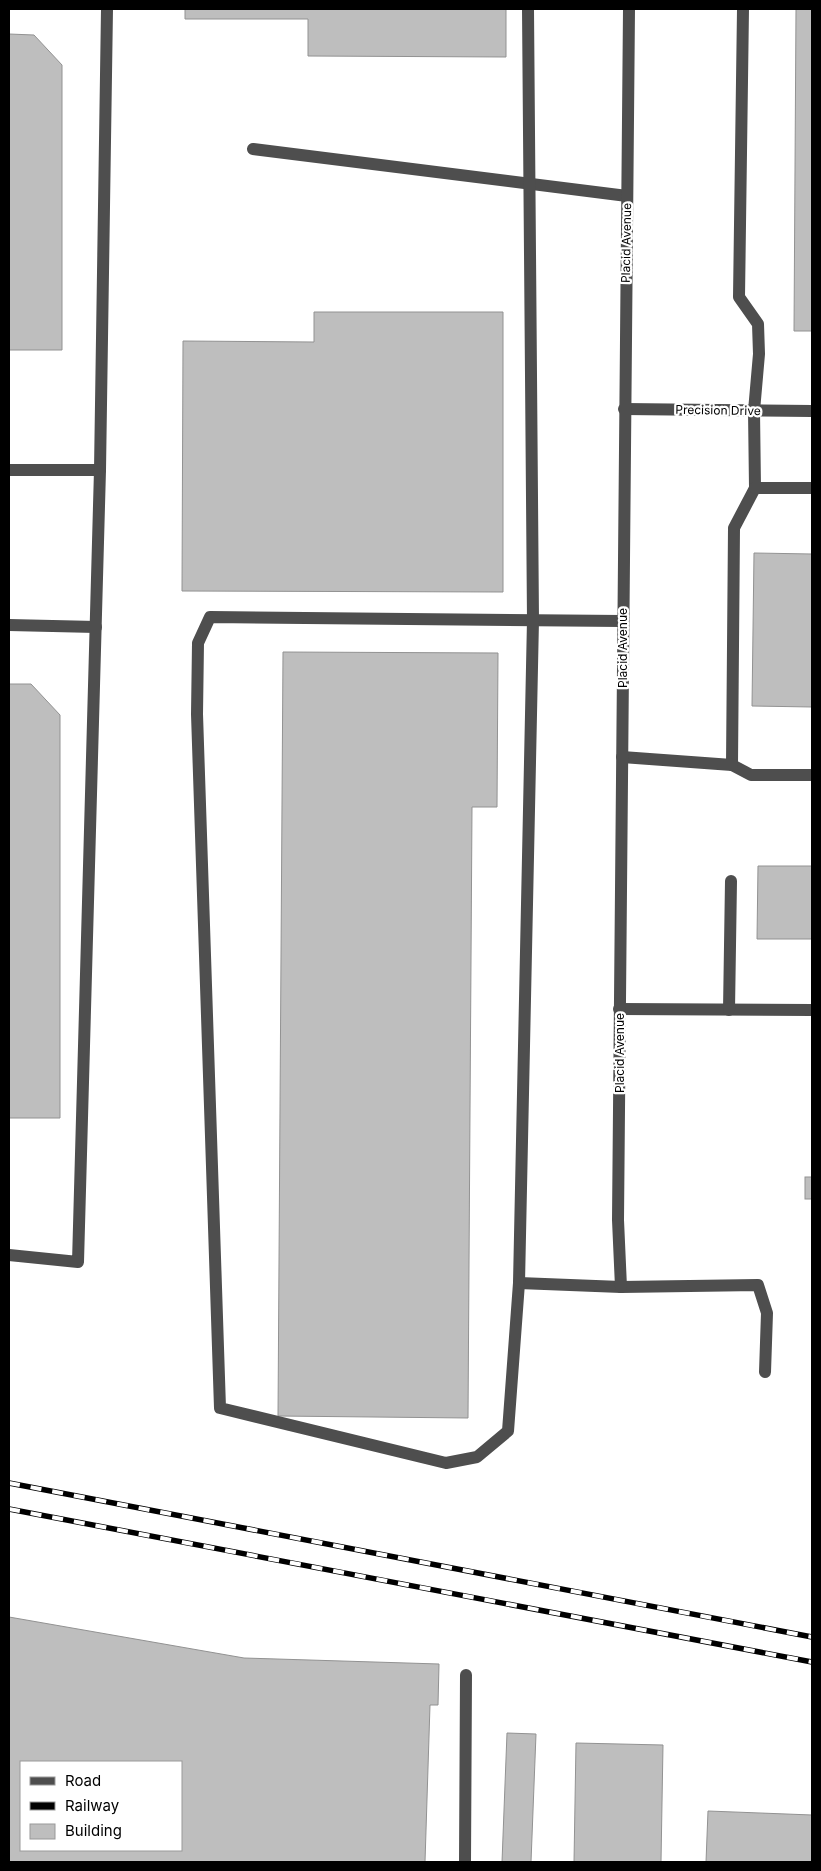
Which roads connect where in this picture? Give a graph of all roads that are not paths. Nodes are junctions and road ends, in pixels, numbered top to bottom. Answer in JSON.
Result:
{"nodes":[{"id":1,"x":106,"y":9,"type":"edge"},
{"id":2,"x":528,"y":9,"type":"edge"},
{"id":3,"x":629,"y":9,"type":"edge"},
{"id":4,"x":743,"y":9,"type":"edge"},
{"id":5,"x":253,"y":149,"type":"dead end"},
{"id":6,"x":530,"y":183,"type":"junction"},
{"id":7,"x":627,"y":196,"type":"junction"},
{"id":8,"x":624,"y":409,"type":"junction"},
{"id":9,"x":754,"y":410,"type":"junction"},
{"id":10,"x":812,"y":412,"type":"edge"},
{"id":11,"x":9,"y":470,"type":"edge"},
{"id":12,"x":100,"y":470,"type":"junction"},
{"id":13,"x":755,"y":488,"type":"junction"},
{"id":14,"x":812,"y":488,"type":"edge"},
{"id":15,"x":533,"y":620,"type":"junction"},
{"id":16,"x":622,"y":621,"type":"junction"},
{"id":17,"x":9,"y":625,"type":"edge"},
{"id":18,"x":96,"y":627,"type":"junction"},
{"id":19,"x":622,"y":757,"type":"junction"},
{"id":20,"x":732,"y":765,"type":"junction"},
{"id":21,"x":812,"y":775,"type":"edge"},
{"id":22,"x":731,"y":881,"type":"dead end"},
{"id":23,"x":619,"y":1009,"type":"junction"},
{"id":24,"x":729,"y":1010,"type":"junction"},
{"id":25,"x":812,"y":1010,"type":"edge"},
{"id":26,"x":9,"y":1256,"type":"edge"},
{"id":27,"x":519,"y":1283,"type":"junction"},
{"id":28,"x":621,"y":1287,"type":"junction"},
{"id":29,"x":765,"y":1372,"type":"dead end"},
{"id":30,"x":466,"y":1675,"type":"dead end"},
{"id":31,"x":465,"y":1862,"type":"edge"}],
"edges":[{"from":1,"to":12,"type":"street"},
{"from":2,"to":6,"type":"street"},
{"from":3,"to":7,"type":"street","name":"Placid Avenue"},
{"from":4,"to":9,"type":"street"},
{"from":5,"to":6,"type":"street"},
{"from":6,"to":7,"type":"street"},
{"from":6,"to":15,"type":"street"},
{"from":7,"to":8,"type":"street","name":"Placid Avenue"},
{"from":8,"to":9,"type":"street","name":"Precision Drive"},
{"from":8,"to":16,"type":"street","name":"Placid Avenue"},
{"from":9,"to":10,"type":"street","name":"Precision Drive"},
{"from":9,"to":13,"type":"street"},
{"from":11,"to":12,"type":"street"},
{"from":12,"to":18,"type":"street"},
{"from":13,"to":14,"type":"street"},
{"from":13,"to":20,"type":"street"},
{"from":15,"to":16,"type":"street"},
{"from":15,"to":27,"type":"street"},
{"from":15,"to":27,"type":"street"},
{"from":16,"to":19,"type":"street","name":"Placid Avenue"},
{"from":17,"to":18,"type":"street"},
{"from":18,"to":26,"type":"street"},
{"from":19,"to":20,"type":"street"},
{"from":19,"to":23,"type":"street","name":"Placid Avenue"},
{"from":20,"to":21,"type":"street"},
{"from":22,"to":24,"type":"street"},
{"from":23,"to":24,"type":"street"},
{"from":23,"to":28,"type":"street","name":"Placid Avenue"},
{"from":24,"to":25,"type":"street"},
{"from":27,"to":28,"type":"street"},
{"from":28,"to":29,"type":"street"},
{"from":30,"to":31,"type":"street"}]}
